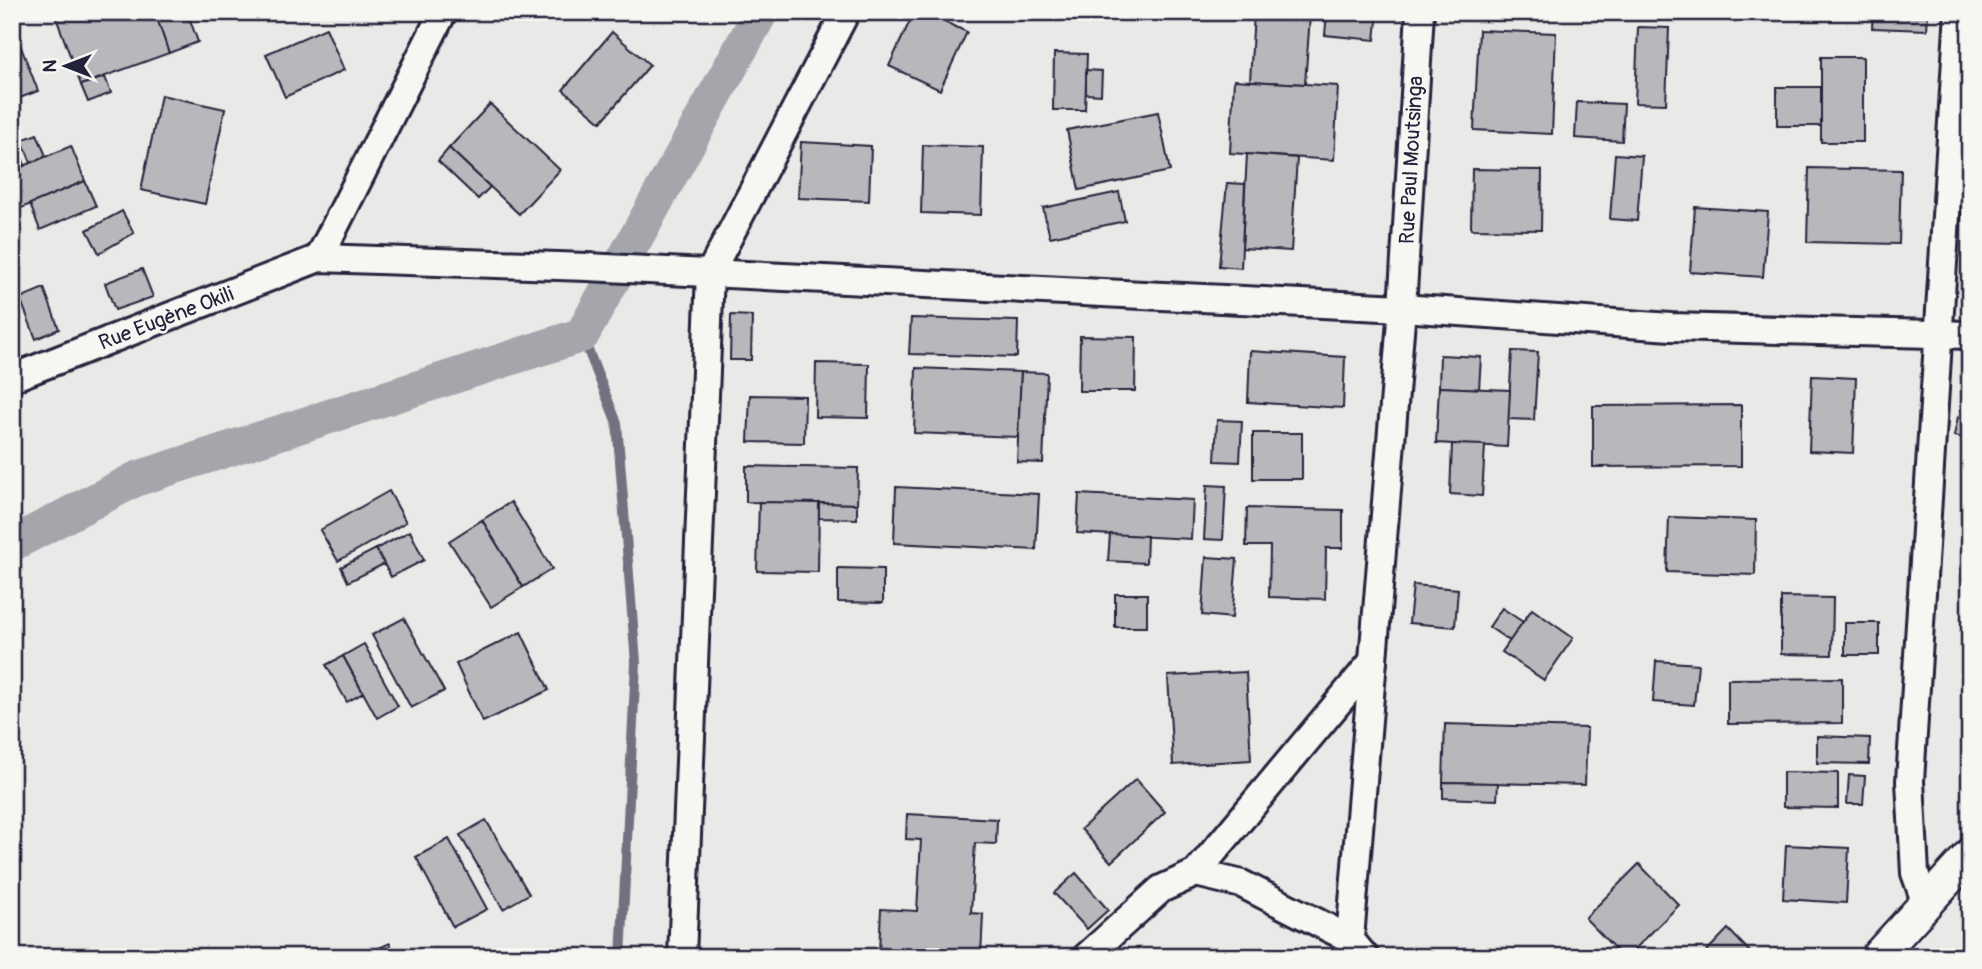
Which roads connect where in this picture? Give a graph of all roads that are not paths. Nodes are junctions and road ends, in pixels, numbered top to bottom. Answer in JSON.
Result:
{"nodes":[{"id":1,"x":443,"y":12,"type":"edge"},
{"id":2,"x":846,"y":12,"type":"edge"},
{"id":3,"x":1420,"y":12,"type":"edge"},
{"id":4,"x":1959,"y":12,"type":"edge"},
{"id":5,"x":319,"y":258,"type":"junction"},
{"id":6,"x":710,"y":273,"type":"junction"},
{"id":7,"x":1402,"y":308,"type":"junction"},
{"id":8,"x":1937,"y":334,"type":"junction"},
{"id":9,"x":1970,"y":335,"type":"edge"},
{"id":10,"x":12,"y":378,"type":"edge"},
{"id":11,"x":1373,"y":661,"type":"junction"},
{"id":12,"x":1970,"y":855,"type":"edge"},
{"id":13,"x":1196,"y":873,"type":"junction"},
{"id":14,"x":1926,"y":904,"type":"junction"},
{"id":15,"x":1357,"y":948,"type":"edge"},
{"id":16,"x":682,"y":957,"type":"edge"},
{"id":17,"x":1086,"y":957,"type":"edge"},
{"id":18,"x":1877,"y":957,"type":"edge"}],
"edges":[{"from":1,"to":5,"type":"street"},
{"from":2,"to":6,"type":"street"},
{"from":3,"to":7,"type":"street","name":"Rue Paul Moutsinga"},
{"from":4,"to":8,"type":"street"},
{"from":5,"to":6,"type":"street"},
{"from":5,"to":10,"type":"street","name":"Rue Eugène Okili"},
{"from":6,"to":7,"type":"street"},
{"from":6,"to":16,"type":"street"},
{"from":7,"to":8,"type":"street"},
{"from":7,"to":11,"type":"street","name":"Rue Paul Moutsinga"},
{"from":8,"to":9,"type":"street"},
{"from":8,"to":14,"type":"street"},
{"from":11,"to":13,"type":"street"},
{"from":11,"to":15,"type":"street","name":"Rue Paul Moutsinga"},
{"from":12,"to":14,"type":"street"},
{"from":13,"to":15,"type":"street"},
{"from":13,"to":17,"type":"street"},
{"from":14,"to":18,"type":"street"}]}
